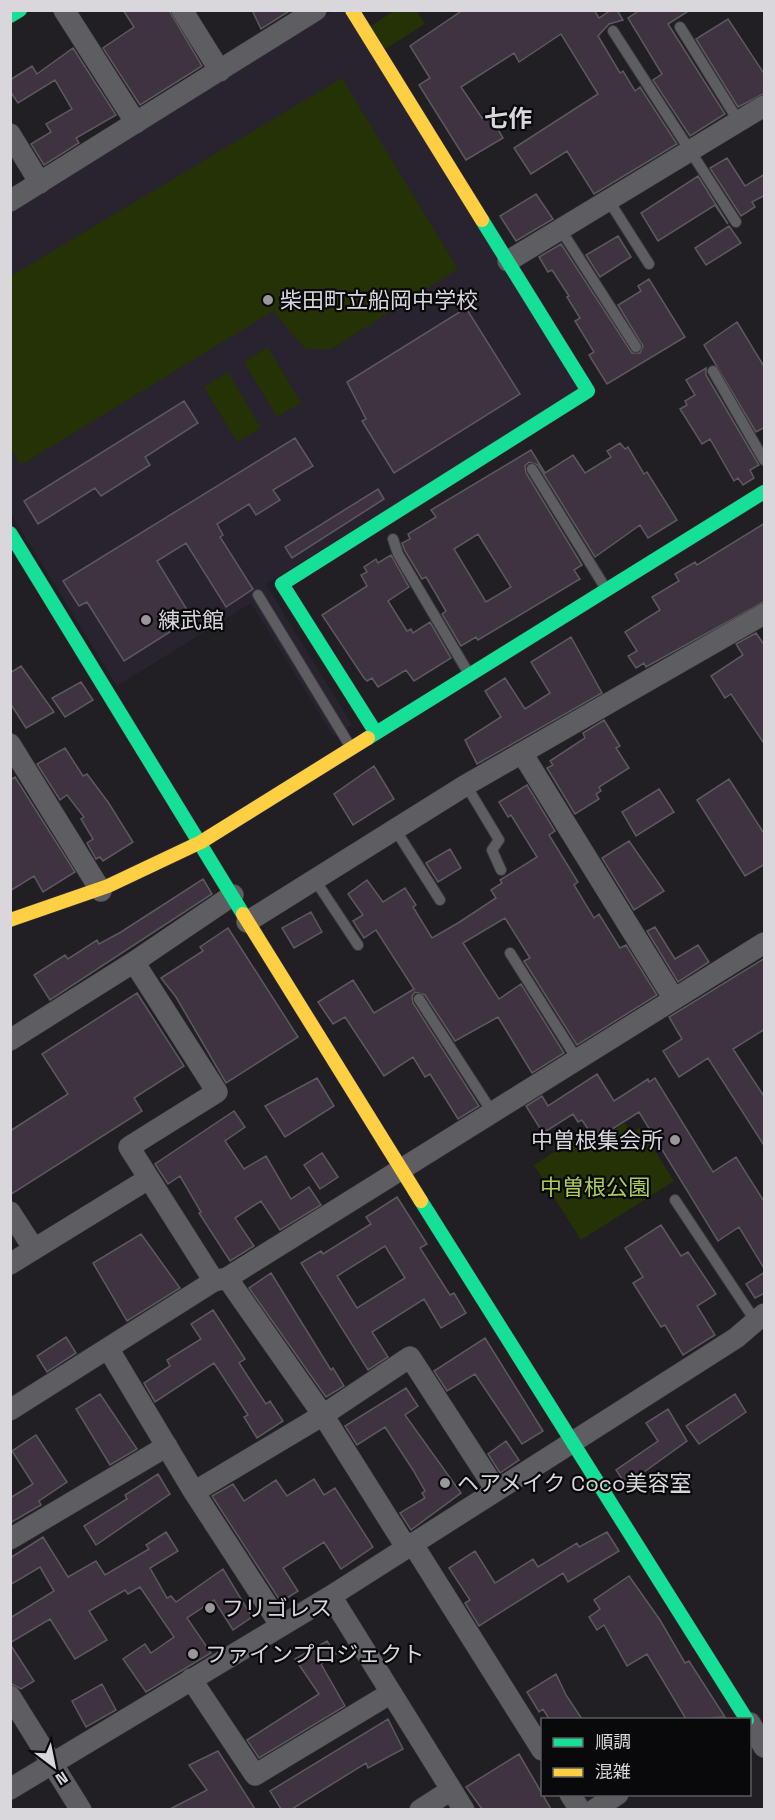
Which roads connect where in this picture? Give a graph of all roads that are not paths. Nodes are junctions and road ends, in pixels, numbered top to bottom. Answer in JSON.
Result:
{"nodes":[{"id":1,"x":20,"y":10,"type":"edge"},
{"id":2,"x":64,"y":10,"type":"edge"},
{"id":3,"x":182,"y":10,"type":"edge"},
{"id":4,"x":351,"y":10,"type":"edge"},
{"id":5,"x":311,"y":12,"type":"edge"},
{"id":6,"x":10,"y":16,"type":"edge"},
{"id":7,"x":680,"y":27,"type":"dead end"},
{"id":8,"x":613,"y":31,"type":"dead end"},
{"id":9,"x":220,"y":70,"type":"junction"},
{"id":10,"x":765,"y":106,"type":"edge"},
{"id":11,"x":739,"y":122,"type":"junction"},
{"id":12,"x":136,"y":123,"type":"junction"},
{"id":13,"x":10,"y":134,"type":"edge"},
{"id":14,"x":688,"y":152,"type":"junction"},
{"id":15,"x":40,"y":183,"type":"junction"},
{"id":16,"x":10,"y":201,"type":"edge"},
{"id":17,"x":609,"y":201,"type":"junction"},
{"id":18,"x":736,"y":222,"type":"dead end"},
{"id":19,"x":561,"y":230,"type":"junction"},
{"id":20,"x":508,"y":261,"type":"junction"},
{"id":21,"x":649,"y":264,"type":"dead end"},
{"id":22,"x":636,"y":347,"type":"dead end"},
{"id":23,"x":713,"y":371,"type":"dead end"},
{"id":24,"x":765,"y":460,"type":"edge"},
{"id":25,"x":532,"y":469,"type":"dead end"},
{"id":26,"x":765,"y":492,"type":"edge"},
{"id":27,"x":10,"y":532,"type":"edge"},
{"id":28,"x":393,"y":539,"type":"dead end"},
{"id":29,"x":19,"y":566,"type":"edge"},
{"id":30,"x":606,"y":589,"type":"junction"},
{"id":31,"x":258,"y":595,"type":"dead end"},
{"id":32,"x":765,"y":614,"type":"edge"},
{"id":33,"x":469,"y":674,"type":"junction"},
{"id":34,"x":376,"y":733,"type":"junction"},
{"id":35,"x":10,"y":744,"type":"edge"},
{"id":36,"x":351,"y":748,"type":"junction"},
{"id":37,"x":522,"y":753,"type":"junction"},
{"id":38,"x":466,"y":785,"type":"junction"},
{"id":39,"x":395,"y":829,"type":"junction"},
{"id":40,"x":201,"y":842,"type":"junction"},
{"id":41,"x":501,"y":870,"type":"dead end"},
{"id":42,"x":315,"y":880,"type":"junction"},
{"id":43,"x":101,"y":891,"type":"junction"},
{"id":44,"x":233,"y":895,"type":"junction"},
{"id":45,"x":440,"y":900,"type":"dead end"},
{"id":46,"x":10,"y":920,"type":"edge"},
{"id":47,"x":246,"y":922,"type":"junction"},
{"id":48,"x":765,"y":943,"type":"edge"},
{"id":49,"x":358,"y":945,"type":"dead end"},
{"id":50,"x":510,"y":953,"type":"dead end"},
{"id":51,"x":134,"y":962,"type":"junction"},
{"id":52,"x":419,"y":999,"type":"dead end"},
{"id":53,"x":675,"y":999,"type":"junction"},
{"id":54,"x":10,"y":1040,"type":"edge"},
{"id":55,"x":577,"y":1059,"type":"junction"},
{"id":56,"x":492,"y":1112,"type":"junction"},
{"id":57,"x":401,"y":1170,"type":"junction"},
{"id":58,"x":148,"y":1179,"type":"junction"},
{"id":59,"x":675,"y":1200,"type":"dead end"},
{"id":60,"x":10,"y":1212,"type":"edge"},
{"id":61,"x":34,"y":1250,"type":"junction"},
{"id":62,"x":10,"y":1264,"type":"edge"},
{"id":63,"x":220,"y":1280,"type":"junction"},
{"id":64,"x":760,"y":1318,"type":"edge"},
{"id":65,"x":109,"y":1350,"type":"junction"},
{"id":66,"x":10,"y":1410,"type":"edge"},
{"id":67,"x":323,"y":1415,"type":"junction"},
{"id":68,"x":570,"y":1442,"type":"junction"},
{"id":69,"x":167,"y":1446,"type":"junction"},
{"id":70,"x":496,"y":1490,"type":"junction"},
{"id":71,"x":194,"y":1492,"type":"junction"},
{"id":72,"x":10,"y":1539,"type":"edge"},
{"id":73,"x":409,"y":1545,"type":"junction"},
{"id":74,"x":331,"y":1596,"type":"junction"},
{"id":75,"x":281,"y":1626,"type":"junction"},
{"id":76,"x":191,"y":1679,"type":"junction"},
{"id":77,"x":391,"y":1693,"type":"junction"},
{"id":78,"x":10,"y":1695,"type":"edge"},
{"id":79,"x":744,"y":1718,"type":"edge"},
{"id":80,"x":751,"y":1727,"type":"edge"},
{"id":81,"x":541,"y":1747,"type":"edge"},
{"id":82,"x":765,"y":1747,"type":"edge"},
{"id":83,"x":53,"y":1762,"type":"junction"},
{"id":84,"x":10,"y":1789,"type":"edge"},
{"id":85,"x":451,"y":1790,"type":"junction"},
{"id":86,"x":571,"y":1796,"type":"edge"},
{"id":87,"x":615,"y":1796,"type":"edge"},
{"id":88,"x":81,"y":1809,"type":"edge"},
{"id":89,"x":420,"y":1809,"type":"edge"},
{"id":90,"x":464,"y":1809,"type":"edge"},
{"id":91,"x":580,"y":1809,"type":"edge"},
{"id":92,"x":594,"y":1809,"type":"edge"}],
"edges":[{"from":1,"to":6,"type":"street"},
{"from":2,"to":12,"type":"street"},
{"from":3,"to":9,"type":"street"},
{"from":4,"to":20,"type":"street"},
{"from":5,"to":9,"type":"street"},
{"from":7,"to":11,"type":"lane"},
{"from":8,"to":14,"type":"lane"},
{"from":9,"to":12,"type":"street"},
{"from":10,"to":11,"type":"street"},
{"from":11,"to":14,"type":"street"},
{"from":12,"to":15,"type":"street"},
{"from":13,"to":15,"type":"street"},
{"from":14,"to":17,"type":"street"},
{"from":14,"to":18,"type":"lane"},
{"from":15,"to":16,"type":"street"},
{"from":17,"to":19,"type":"street"},
{"from":17,"to":21,"type":"lane"},
{"from":19,"to":20,"type":"street"},
{"from":19,"to":22,"type":"lane"},
{"from":20,"to":34,"type":"street"},
{"from":23,"to":24,"type":"lane"},
{"from":25,"to":30,"type":"lane"},
{"from":26,"to":30,"type":"street"},
{"from":27,"to":29,"type":"street"},
{"from":28,"to":33,"type":"lane"},
{"from":29,"to":40,"type":"street"},
{"from":30,"to":33,"type":"street"},
{"from":31,"to":36,"type":"lane"},
{"from":32,"to":37,"type":"street"},
{"from":33,"to":34,"type":"street"},
{"from":34,"to":36,"type":"street"},
{"from":35,"to":43,"type":"street"},
{"from":36,"to":40,"type":"street"},
{"from":37,"to":38,"type":"street"},
{"from":37,"to":53,"type":"street"},
{"from":38,"to":39,"type":"street"},
{"from":38,"to":41,"type":"lane"},
{"from":39,"to":42,"type":"street"},
{"from":39,"to":45,"type":"lane"},
{"from":40,"to":43,"type":"street"},
{"from":40,"to":44,"type":"street"},
{"from":42,"to":47,"type":"street"},
{"from":42,"to":49,"type":"lane"},
{"from":43,"to":46,"type":"street"},
{"from":44,"to":47,"type":"street"},
{"from":44,"to":51,"type":"street"},
{"from":47,"to":57,"type":"street"},
{"from":48,"to":53,"type":"street"},
{"from":50,"to":55,"type":"lane"},
{"from":51,"to":54,"type":"street"},
{"from":51,"to":58,"type":"street"},
{"from":52,"to":56,"type":"lane"},
{"from":53,"to":55,"type":"street"},
{"from":55,"to":56,"type":"street"},
{"from":56,"to":57,"type":"street"},
{"from":57,"to":63,"type":"street"},
{"from":57,"to":68,"type":"street"},
{"from":58,"to":61,"type":"street"},
{"from":58,"to":63,"type":"street"},
{"from":59,"to":64,"type":"lane"},
{"from":60,"to":61,"type":"street"},
{"from":61,"to":62,"type":"street"},
{"from":63,"to":65,"type":"street"},
{"from":63,"to":67,"type":"street"},
{"from":64,"to":68,"type":"street"},
{"from":65,"to":66,"type":"street"},
{"from":65,"to":69,"type":"street"},
{"from":67,"to":70,"type":"street"},
{"from":67,"to":71,"type":"street"},
{"from":67,"to":73,"type":"street"},
{"from":68,"to":70,"type":"street"},
{"from":68,"to":79,"type":"street"},
{"from":69,"to":71,"type":"street"},
{"from":69,"to":72,"type":"street"},
{"from":70,"to":73,"type":"street"},
{"from":71,"to":75,"type":"street"},
{"from":73,"to":74,"type":"street"},
{"from":73,"to":81,"type":"street"},
{"from":74,"to":75,"type":"street"},
{"from":74,"to":77,"type":"street"},
{"from":75,"to":76,"type":"street"},
{"from":76,"to":77,"type":"street"},
{"from":76,"to":83,"type":"street"},
{"from":77,"to":85,"type":"street"},
{"from":78,"to":83,"type":"street"},
{"from":80,"to":82,"type":"street"},
{"from":83,"to":84,"type":"street"},
{"from":83,"to":88,"type":"street"},
{"from":85,"to":89,"type":"street"},
{"from":85,"to":90,"type":"street"},
{"from":86,"to":91,"type":"street"},
{"from":87,"to":92,"type":"street"}]}
